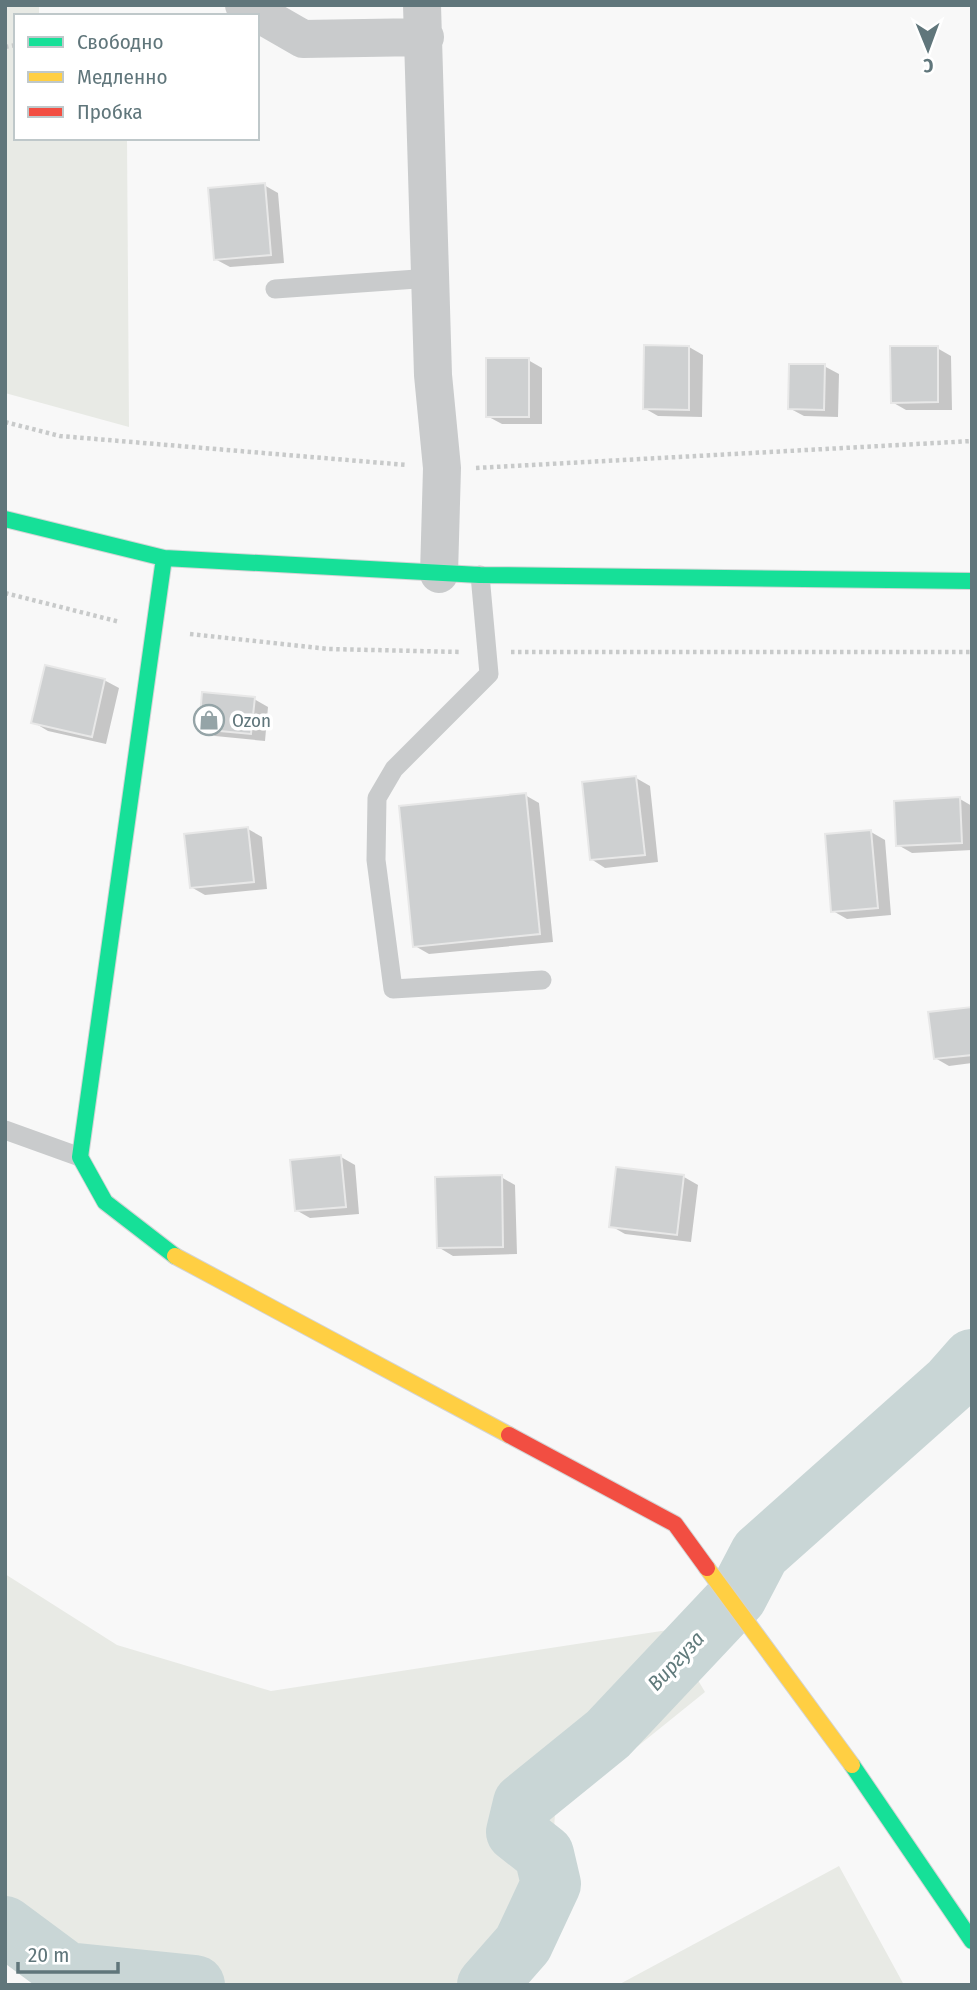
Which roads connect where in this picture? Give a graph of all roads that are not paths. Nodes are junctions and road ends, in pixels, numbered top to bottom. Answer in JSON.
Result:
{"nodes":[{"id":1,"x":244,"y":5,"type":"edge"},
{"id":2,"x":424,"y":21,"type":"edge"},
{"id":3,"x":431,"y":278,"type":"junction"},
{"id":4,"x":275,"y":289,"type":"dead end"},
{"id":5,"x":5,"y":519,"type":"edge"},
{"id":6,"x":164,"y":558,"type":"junction"},
{"id":7,"x":439,"y":574,"type":"junction"},
{"id":8,"x":480,"y":575,"type":"junction"},
{"id":9,"x":972,"y":582,"type":"edge"},
{"id":10,"x":542,"y":980,"type":"dead end"},
{"id":11,"x":5,"y":1130,"type":"edge"},
{"id":12,"x":80,"y":1157,"type":"junction"},
{"id":13,"x":972,"y":1941,"type":"edge"}],
"edges":[{"from":1,"to":2,"type":"street"},
{"from":2,"to":3,"type":"street"},
{"from":3,"to":4,"type":"lane"},
{"from":3,"to":7,"type":"street"},
{"from":5,"to":6,"type":"street"},
{"from":6,"to":7,"type":"street"},
{"from":6,"to":12,"type":"street"},
{"from":7,"to":8,"type":"street"},
{"from":8,"to":9,"type":"street"},
{"from":8,"to":10,"type":"lane"},
{"from":11,"to":12,"type":"lane"},
{"from":12,"to":13,"type":"street"}]}
